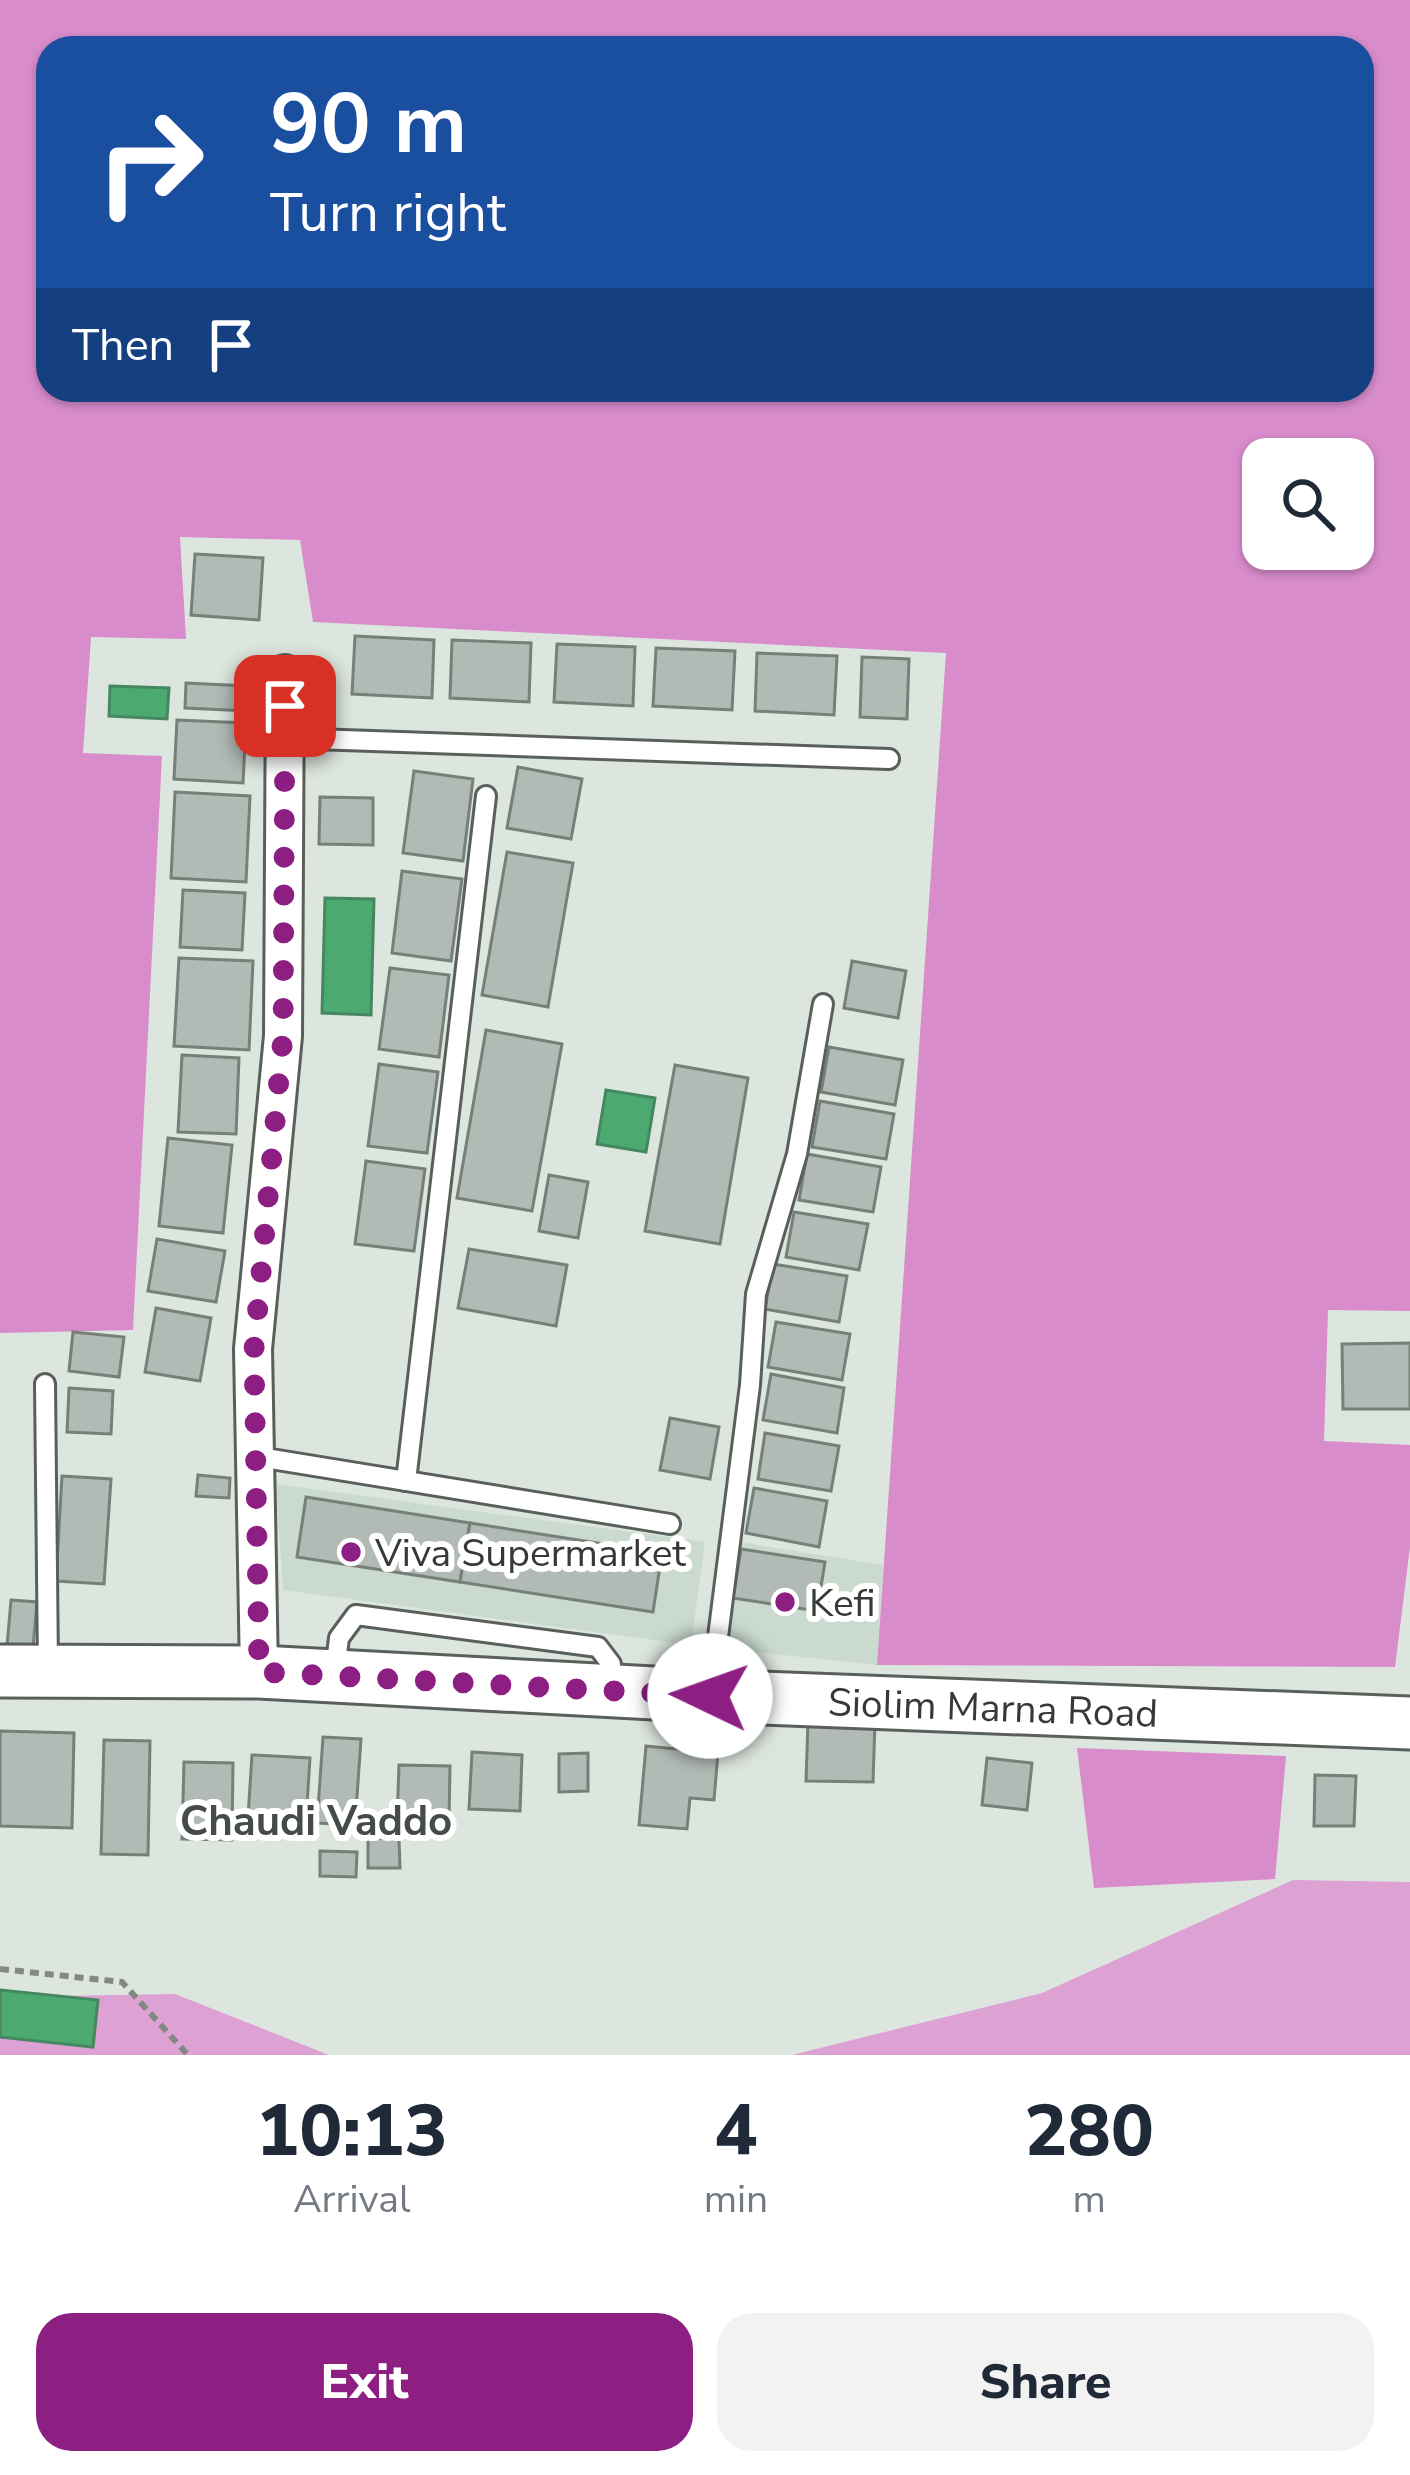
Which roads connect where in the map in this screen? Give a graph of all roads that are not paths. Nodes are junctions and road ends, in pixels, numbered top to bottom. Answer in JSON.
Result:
{"nodes":[{"id":1,"x":285,"y":674,"type":"dead end"},
{"id":2,"x":285,"y":738,"type":"junction"},
{"id":3,"x":889,"y":759,"type":"dead end"},
{"id":4,"x":486,"y":796,"type":"dead end"},
{"id":5,"x":823,"y":1004,"type":"dead end"},
{"id":6,"x":45,"y":1384,"type":"dead end"},
{"id":7,"x":259,"y":1457,"type":"junction"},
{"id":8,"x":406,"y":1481,"type":"junction"},
{"id":9,"x":670,"y":1524,"type":"dead end"},
{"id":10,"x":24,"y":1671,"type":"edge"},
{"id":11,"x":259,"y":1672,"type":"junction"},
{"id":12,"x":710,"y":1696,"type":"junction"},
{"id":13,"x":1410,"y":1723,"type":"edge"}],
"edges":[{"from":1,"to":2,"type":"street"},
{"from":2,"to":3,"type":"lane"},
{"from":2,"to":7,"type":"street"},
{"from":4,"to":8,"type":"lane"},
{"from":5,"to":12,"type":"lane"},
{"from":6,"to":10,"type":"lane"},
{"from":7,"to":8,"type":"lane"},
{"from":7,"to":11,"type":"street"},
{"from":8,"to":9,"type":"lane"},
{"from":10,"to":11,"type":"main road","name":"Siolim Marna Road"},
{"from":11,"to":12,"type":"main road","name":"Siolim Marna Road"},
{"from":12,"to":13,"type":"main road","name":"Siolim Marna Road"}]}
